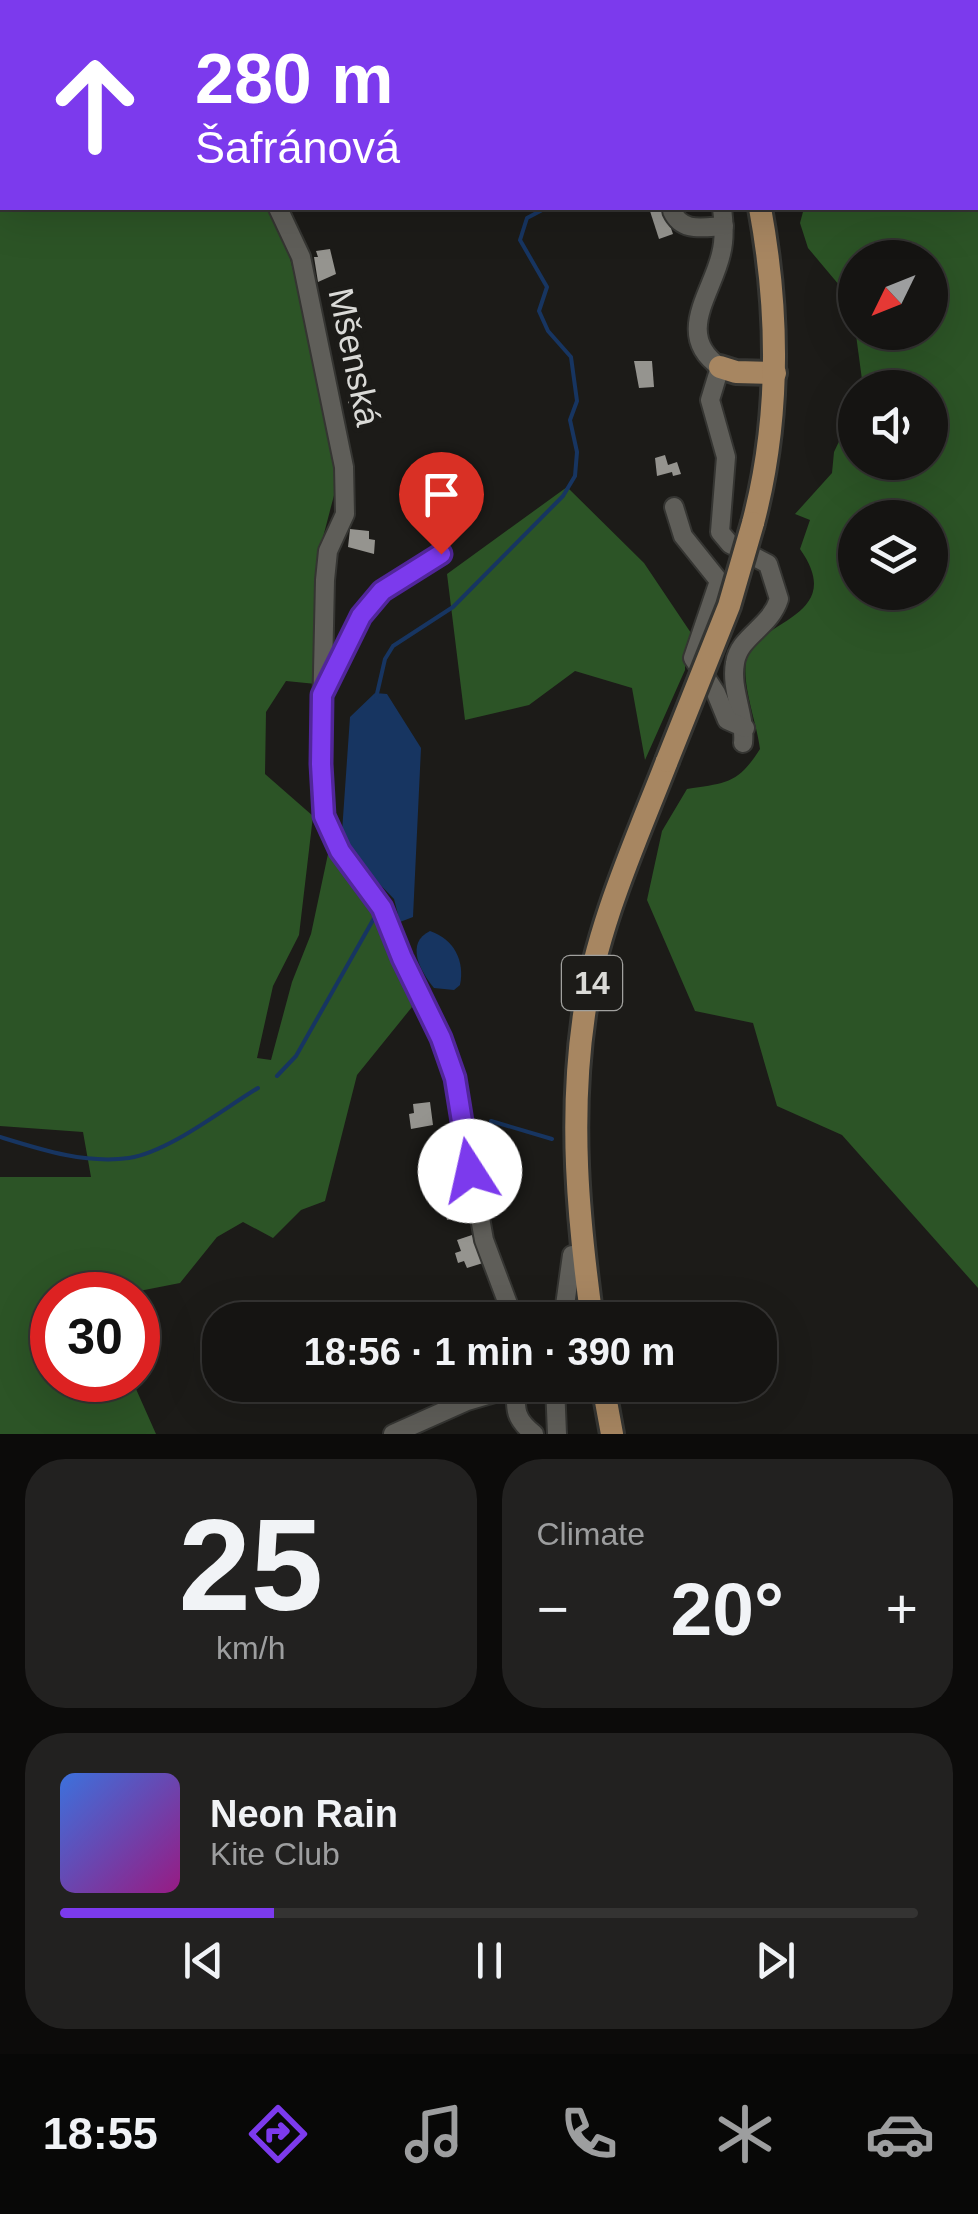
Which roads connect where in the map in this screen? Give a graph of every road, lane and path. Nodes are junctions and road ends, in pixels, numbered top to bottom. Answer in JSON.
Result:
{"nodes":[{"id":1,"x":279,"y":210,"type":"edge"},
{"id":2,"x":760,"y":210,"type":"edge"},
{"id":3,"x":672,"y":212,"type":"dead end"},
{"id":4,"x":723,"y":216,"type":"edge"},
{"id":5,"x":720,"y":367,"type":"junction"},
{"id":6,"x":775,"y":374,"type":"junction"},
{"id":7,"x":674,"y":507,"type":"dead end"},
{"id":8,"x":441,"y":554,"type":"dead end"},
{"id":9,"x":322,"y":695,"type":"junction"},
{"id":10,"x":572,"y":1255,"type":"dead end"},
{"id":11,"x":507,"y":1302,"type":"edge"},
{"id":12,"x":565,"y":1302,"type":"edge"},
{"id":13,"x":590,"y":1302,"type":"edge"},
{"id":14,"x":464,"y":1402,"type":"edge"},
{"id":15,"x":516,"y":1402,"type":"edge"},
{"id":16,"x":549,"y":1402,"type":"edge"},
{"id":17,"x":606,"y":1402,"type":"edge"},
{"id":18,"x":393,"y":1434,"type":"edge"},
{"id":19,"x":534,"y":1434,"type":"edge"},
{"id":20,"x":557,"y":1434,"type":"edge"},
{"id":21,"x":612,"y":1434,"type":"edge"}],
"edges":[{"from":1,"to":9,"type":"street","name":"Mšenská"},
{"from":2,"to":6,"type":"main road","number":"14"},
{"from":3,"to":4,"type":"street"},
{"from":4,"to":5,"type":"street"},
{"from":5,"to":6,"type":"main road"},
{"from":5,"to":7,"type":"street"},
{"from":6,"to":13,"type":"main road","number":"14","bridge":true},
{"from":8,"to":9,"type":"street"},
{"from":9,"to":11,"type":"street","name":"Mšenská"},
{"from":10,"to":12,"type":"street"},
{"from":14,"to":18,"type":"street"},
{"from":15,"to":19,"type":"street"},
{"from":16,"to":20,"type":"street"},
{"from":17,"to":21,"type":"main road"}]}
